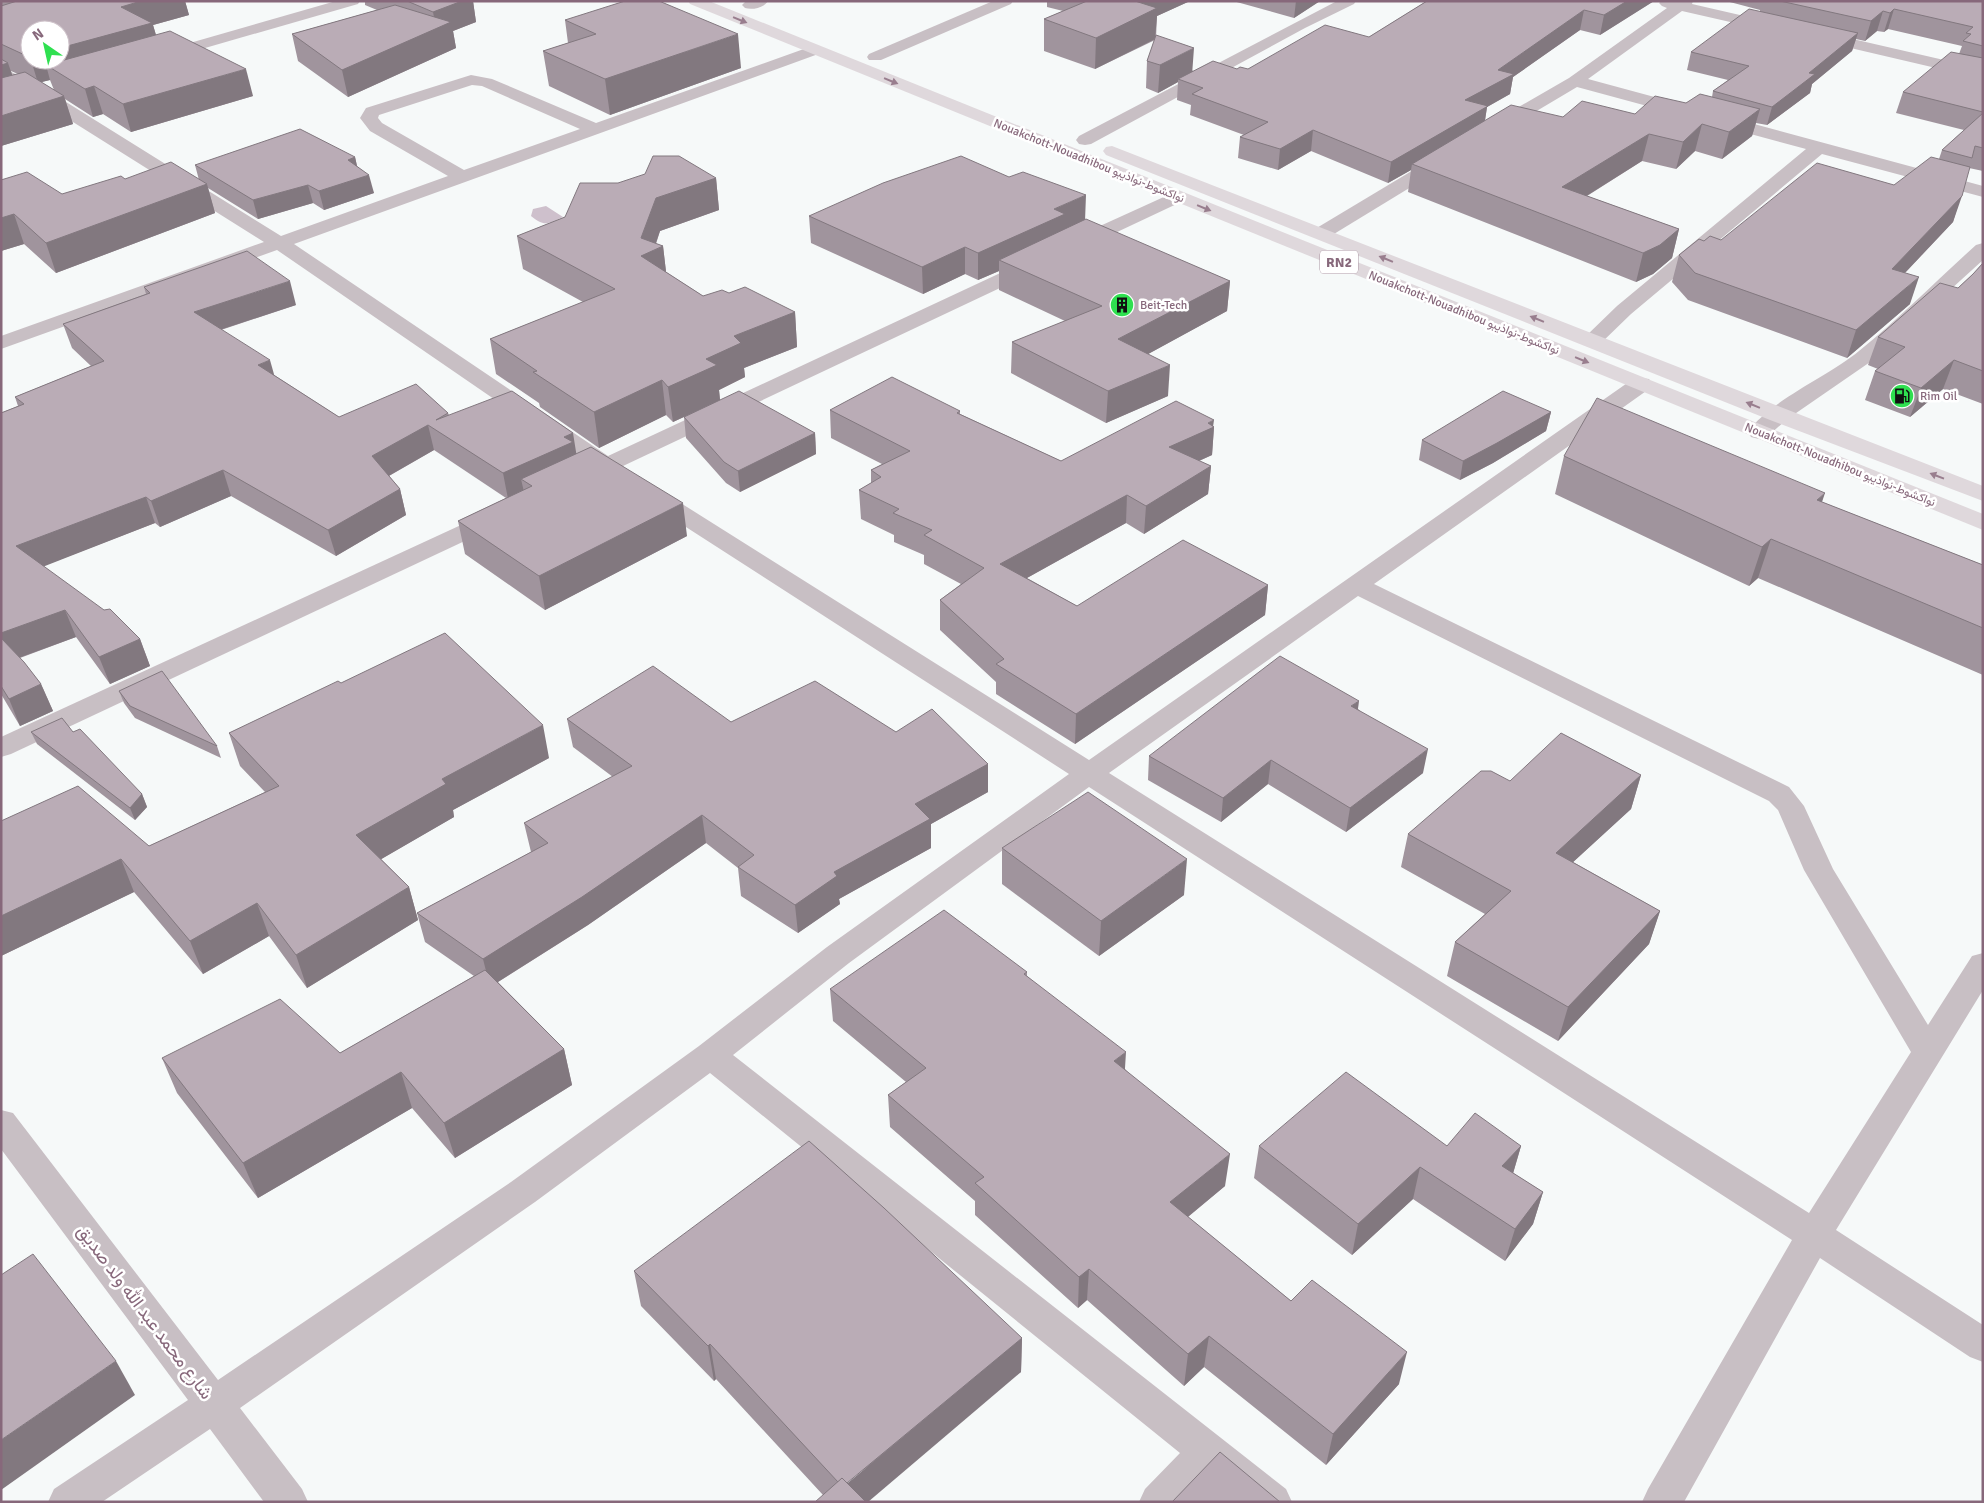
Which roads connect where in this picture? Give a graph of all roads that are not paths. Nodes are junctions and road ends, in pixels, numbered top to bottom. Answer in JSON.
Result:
{"nodes":[{"id":1,"x":353,"y":1,"type":"edge"},
{"id":2,"x":695,"y":1,"type":"edge"},
{"id":3,"x":1006,"y":1,"type":"edge"},
{"id":4,"x":1349,"y":1,"type":"edge"},
{"id":5,"x":1660,"y":1,"type":"edge"},
{"id":6,"x":750,"y":3,"type":"edge"},
{"id":7,"x":1682,"y":4,"type":"edge"},
{"id":8,"x":815,"y":50,"type":"junction"},
{"id":9,"x":875,"y":56,"type":"junction"},
{"id":10,"x":148,"y":59,"type":"edge"},
{"id":11,"x":1,"y":72,"type":"edge"},
{"id":12,"x":1983,"y":74,"type":"edge"},
{"id":13,"x":1575,"y":81,"type":"junction"},
{"id":14,"x":595,"y":129,"type":"junction"},
{"id":15,"x":1481,"y":137,"type":"edge"},
{"id":16,"x":1085,"y":140,"type":"junction"},
{"id":17,"x":1819,"y":147,"type":"junction"},
{"id":18,"x":1455,"y":152,"type":"edge"},
{"id":19,"x":463,"y":177,"type":"junction"},
{"id":20,"x":1983,"y":192,"type":"edge"},
{"id":21,"x":1177,"y":197,"type":"junction"},
{"id":22,"x":1322,"y":233,"type":"junction"},
{"id":23,"x":279,"y":243,"type":"junction"},
{"id":24,"x":1983,"y":249,"type":"edge"},
{"id":25,"x":1592,"y":341,"type":"junction"},
{"id":26,"x":1,"y":343,"type":"edge"},
{"id":27,"x":1641,"y":384,"type":"junction"},
{"id":28,"x":1778,"y":415,"type":"junction"},
{"id":29,"x":1759,"y":432,"type":"junction"},
{"id":30,"x":607,"y":466,"type":"junction"},
{"id":31,"x":571,"y":482,"type":"edge"},
{"id":32,"x":1983,"y":494,"type":"edge"},
{"id":33,"x":516,"y":508,"type":"edge"},
{"id":34,"x":1983,"y":523,"type":"edge"},
{"id":35,"x":1356,"y":585,"type":"junction"},
{"id":36,"x":1,"y":748,"type":"edge"},
{"id":37,"x":1088,"y":774,"type":"junction"},
{"id":38,"x":1983,"y":964,"type":"edge"},
{"id":39,"x":1928,"y":1053,"type":"junction"},
{"id":40,"x":710,"y":1055,"type":"junction"},
{"id":41,"x":1,"y":1123,"type":"edge"},
{"id":42,"x":1814,"y":1235,"type":"junction"},
{"id":43,"x":1983,"y":1345,"type":"edge"},
{"id":44,"x":215,"y":1404,"type":"junction"},
{"id":45,"x":1208,"y":1451,"type":"junction"},
{"id":46,"x":68,"y":1502,"type":"edge"},
{"id":47,"x":288,"y":1502,"type":"edge"},
{"id":48,"x":1159,"y":1502,"type":"edge"},
{"id":49,"x":1272,"y":1502,"type":"edge"},
{"id":50,"x":1662,"y":1502,"type":"edge"}],
"edges":[{"from":1,"to":10,"type":"street"},
{"from":2,"to":8,"type":"highway","name":"Nouakchott-Nouadhibou نواكشوط-نواذيبو","number":"RN2","one_way":true},
{"from":3,"to":9,"type":"street"},
{"from":4,"to":16,"type":"street"},
{"from":5,"to":7,"type":"street"},
{"from":6,"to":9,"type":"highway","name":"Nouakchott-Nouadhibou نواكشوط-نواذيبو","number":"RN2"},
{"from":7,"to":12,"type":"street"},
{"from":7,"to":13,"type":"street"},
{"from":8,"to":14,"type":"street"},
{"from":8,"to":21,"type":"highway","name":"Nouakchott-Nouadhibou نواكشوط-نواذيبو","number":"RN2","one_way":true},
{"from":9,"to":16,"type":"highway","name":"Nouakchott-Nouadhibou نواكشوط-نواذيبو","number":"RN2"},
{"from":11,"to":23,"type":"street"},
{"from":13,"to":15,"type":"street"},
{"from":13,"to":17,"type":"street"},
{"from":14,"to":19,"type":"street"},
{"from":14,"to":19,"type":"street"},
{"from":16,"to":22,"type":"highway","name":"Nouakchott-Nouadhibou نواكشوط-نواذيبو","number":"RN2"},
{"from":17,"to":20,"type":"street"},
{"from":17,"to":25,"type":"street"},
{"from":18,"to":22,"type":"street"},
{"from":19,"to":23,"type":"street"},
{"from":21,"to":27,"type":"highway","name":"Nouakchott-Nouadhibou نواكشوط-نواذيبو","number":"RN2","one_way":true},
{"from":21,"to":30,"type":"street"},
{"from":25,"to":22,"type":"highway","name":"Nouakchott-Nouadhibou نواكشوط-نواذيبو","number":"RN2","one_way":true},
{"from":23,"to":26,"type":"street"},
{"from":23,"to":30,"type":"street"},
{"from":24,"to":28,"type":"street"},
{"from":28,"to":25,"type":"highway","name":"Nouakchott-Nouadhibou نواكشوط-نواذيبو","number":"RN2","one_way":true},
{"from":27,"to":29,"type":"highway","name":"Nouakchott-Nouadhibou نواكشوط-نواذيبو","number":"RN2"},
{"from":27,"to":35,"type":"street"},
{"from":28,"to":29,"type":"street"},
{"from":32,"to":28,"type":"highway","name":"Nouakchott-Nouadhibou نواكشوط-نواذيبو","number":"RN2","one_way":true},
{"from":29,"to":34,"type":"highway","name":"Nouakchott-Nouadhibou نواكشوط-نواذيبو","number":"RN2"},
{"from":30,"to":31,"type":"street"},
{"from":30,"to":37,"type":"street"},
{"from":33,"to":36,"type":"street"},
{"from":35,"to":37,"type":"street"},
{"from":35,"to":39,"type":"street"},
{"from":37,"to":40,"type":"street"},
{"from":37,"to":42,"type":"street"},
{"from":38,"to":39,"type":"street"},
{"from":39,"to":42,"type":"street"},
{"from":40,"to":44,"type":"street"},
{"from":40,"to":45,"type":"street"},
{"from":41,"to":44,"type":"street","name":"شارع محمد عبد الله ولد صديق"},
{"from":42,"to":43,"type":"street"},
{"from":42,"to":50,"type":"street"},
{"from":44,"to":46,"type":"street"},
{"from":44,"to":47,"type":"street","name":"شارع محمد عبد الله ولد صديق"},
{"from":45,"to":48,"type":"street"},
{"from":45,"to":49,"type":"street"}]}
